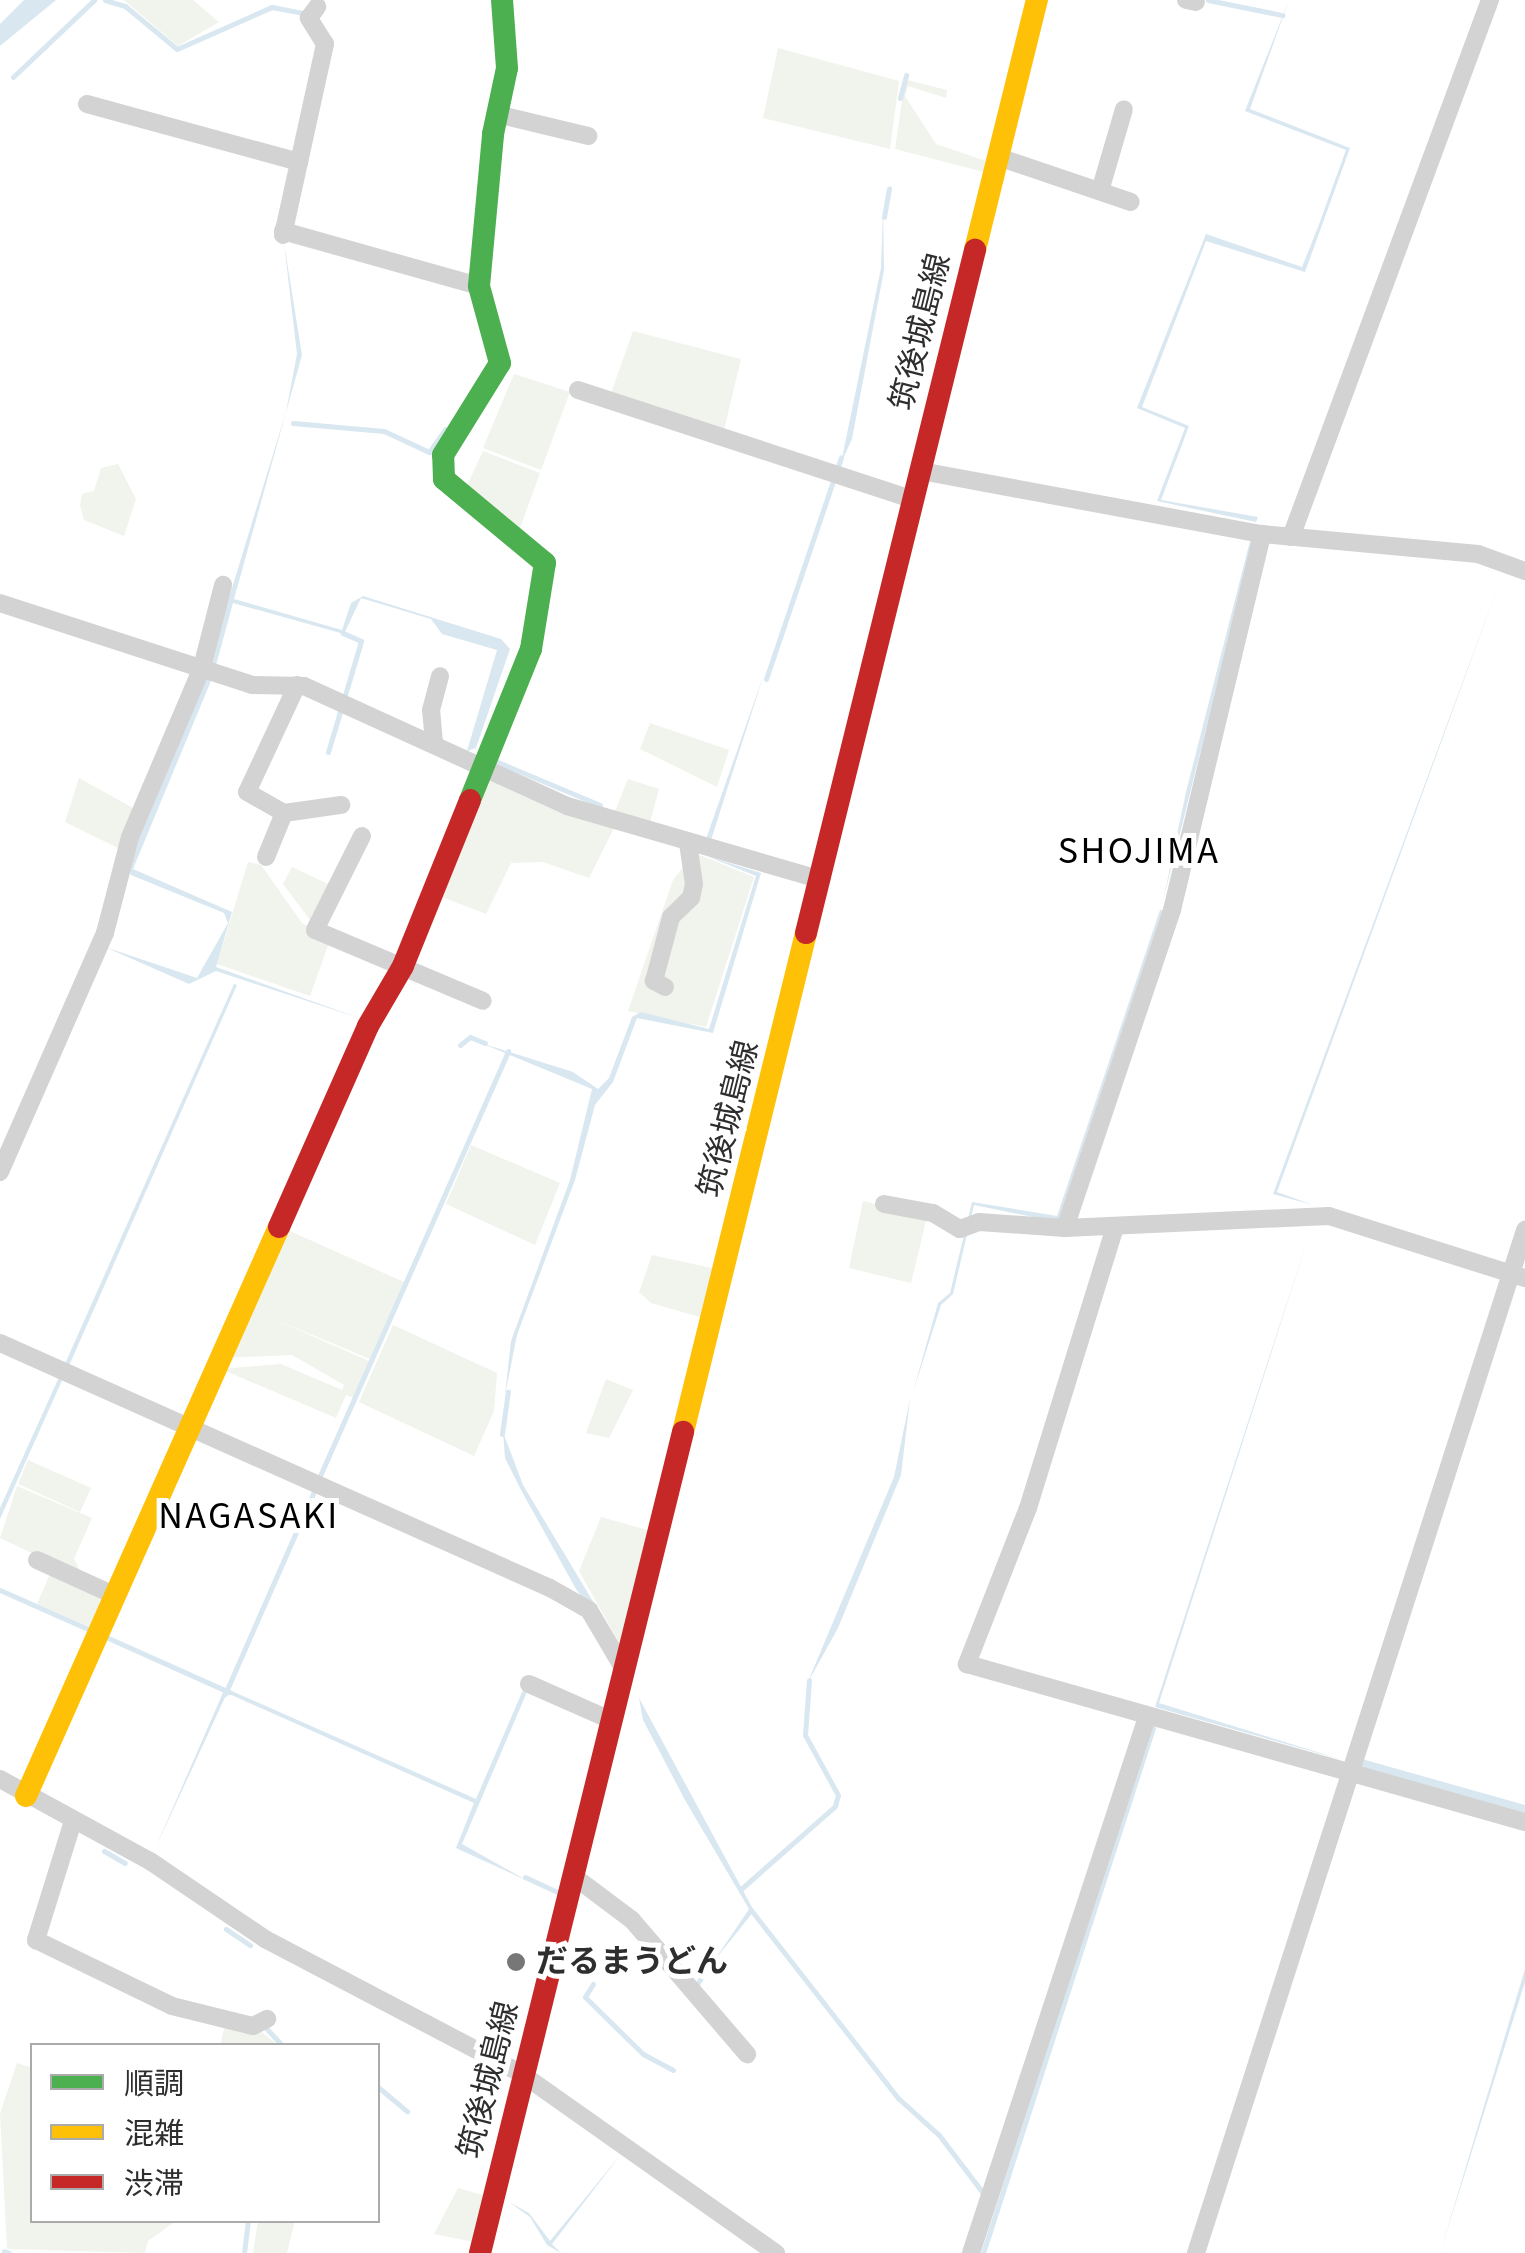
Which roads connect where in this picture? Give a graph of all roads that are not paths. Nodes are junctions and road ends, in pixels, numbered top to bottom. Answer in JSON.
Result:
{"nodes":[{"id":1,"x":502,"y":0,"type":"edge"},
{"id":2,"x":1037,"y":0,"type":"edge"},
{"id":3,"x":1490,"y":0,"type":"edge"},
{"id":4,"x":317,"y":7,"type":"dead end"},
{"id":5,"x":88,"y":104,"type":"dead end"},
{"id":6,"x":1124,"y":109,"type":"dead end"},
{"id":7,"x":497,"y":114,"type":"junction"},
{"id":8,"x":588,"y":136,"type":"dead end"},
{"id":9,"x":998,"y":157,"type":"junction"},
{"id":10,"x":298,"y":162,"type":"junction"},
{"id":11,"x":1100,"y":192,"type":"junction"},
{"id":12,"x":1131,"y":202,"type":"dead end"},
{"id":13,"x":478,"y":286,"type":"junction"},
{"id":14,"x":578,"y":390,"type":"dead end"},
{"id":15,"x":921,"y":471,"type":"junction"},
{"id":16,"x":914,"y":500,"type":"junction"},
{"id":17,"x":1262,"y":534,"type":"junction"},
{"id":18,"x":1291,"y":537,"type":"junction"},
{"id":19,"x":1525,"y":571,"type":"edge"},
{"id":20,"x":223,"y":585,"type":"dead end"},
{"id":21,"x":0,"y":603,"type":"edge"},
{"id":22,"x":202,"y":668,"type":"junction"},
{"id":23,"x":440,"y":676,"type":"dead end"},
{"id":24,"x":297,"y":685,"type":"junction"},
{"id":25,"x":434,"y":744,"type":"junction"},
{"id":26,"x":480,"y":764,"type":"junction"},
{"id":27,"x":342,"y":805,"type":"dead end"},
{"id":28,"x":284,"y":813,"type":"junction"},
{"id":29,"x":362,"y":836,"type":"dead end"},
{"id":30,"x":688,"y":843,"type":"junction"},
{"id":31,"x":266,"y":857,"type":"dead end"},
{"id":32,"x":821,"y":880,"type":"junction"},
{"id":33,"x":403,"y":966,"type":"junction"},
{"id":34,"x":664,"y":987,"type":"dead end"},
{"id":35,"x":482,"y":1001,"type":"dead end"},
{"id":36,"x":0,"y":1172,"type":"edge"},
{"id":37,"x":884,"y":1204,"type":"dead end"},
{"id":38,"x":1115,"y":1226,"type":"junction"},
{"id":39,"x":1065,"y":1228,"type":"junction"},
{"id":40,"x":1525,"y":1230,"type":"edge"},
{"id":41,"x":1517,"y":1275,"type":"edge"},
{"id":42,"x":0,"y":1344,"type":"edge"},
{"id":43,"x":192,"y":1428,"type":"junction"},
{"id":44,"x":38,"y":1560,"type":"dead end"},
{"id":45,"x":116,"y":1596,"type":"junction"},
{"id":46,"x":625,"y":1671,"type":"junction"},
{"id":47,"x":530,"y":1684,"type":"dead end"},
{"id":48,"x":1147,"y":1717,"type":"junction"},
{"id":49,"x":612,"y":1721,"type":"junction"},
{"id":50,"x":1350,"y":1773,"type":"junction"},
{"id":51,"x":0,"y":1779,"type":"edge"},
{"id":52,"x":26,"y":1796,"type":"junction"},
{"id":53,"x":73,"y":1820,"type":"junction"},
{"id":54,"x":1525,"y":1822,"type":"edge"},
{"id":55,"x":572,"y":1875,"type":"junction"},
{"id":56,"x":267,"y":2019,"type":"dead end"},
{"id":57,"x":747,"y":2054,"type":"dead end"},
{"id":58,"x":522,"y":2074,"type":"junction"},
{"id":59,"x":480,"y":2253,"type":"edge"},
{"id":60,"x":776,"y":2253,"type":"edge"},
{"id":61,"x":971,"y":2253,"type":"edge"},
{"id":62,"x":1196,"y":2253,"type":"edge"}],
"edges":[{"from":1,"to":7,"type":"main road"},
{"from":2,"to":9,"type":"main road","name":"筑後城島線"},
{"from":3,"to":18,"type":"street"},
{"from":4,"to":10,"type":"street"},
{"from":5,"to":10,"type":"street"},
{"from":6,"to":11,"type":"street"},
{"from":7,"to":8,"type":"street"},
{"from":7,"to":13,"type":"main road"},
{"from":9,"to":11,"type":"street"},
{"from":9,"to":15,"type":"main road","name":"筑後城島線"},
{"from":10,"to":13,"type":"street"},
{"from":11,"to":12,"type":"street"},
{"from":13,"to":26,"type":"main road"},
{"from":14,"to":16,"type":"street"},
{"from":15,"to":16,"type":"main road","name":"筑後城島線"},
{"from":15,"to":17,"type":"street"},
{"from":16,"to":32,"type":"main road","name":"筑後城島線"},
{"from":17,"to":18,"type":"street"},
{"from":17,"to":39,"type":"street"},
{"from":18,"to":19,"type":"street"},
{"from":20,"to":22,"type":"street"},
{"from":21,"to":22,"type":"street"},
{"from":22,"to":24,"type":"street"},
{"from":22,"to":36,"type":"street"},
{"from":23,"to":25,"type":"street"},
{"from":24,"to":25,"type":"street"},
{"from":24,"to":28,"type":"street"},
{"from":25,"to":26,"type":"street"},
{"from":26,"to":30,"type":"street"},
{"from":26,"to":33,"type":"main road"},
{"from":27,"to":28,"type":"street"},
{"from":28,"to":31,"type":"street"},
{"from":29,"to":33,"type":"street"},
{"from":30,"to":32,"type":"street"},
{"from":30,"to":34,"type":"street"},
{"from":32,"to":46,"type":"main road","name":"筑後城島線"},
{"from":33,"to":35,"type":"street"},
{"from":33,"to":43,"type":"main road"},
{"from":37,"to":39,"type":"street"},
{"from":38,"to":39,"type":"street"},
{"from":38,"to":41,"type":"street"},
{"from":38,"to":48,"type":"street"},
{"from":40,"to":41,"type":"street"},
{"from":41,"to":50,"type":"street"},
{"from":42,"to":43,"type":"street"},
{"from":43,"to":45,"type":"main road"},
{"from":43,"to":46,"type":"street"},
{"from":44,"to":45,"type":"street"},
{"from":45,"to":52,"type":"main road"},
{"from":46,"to":49,"type":"main road","name":"筑後城島線"},
{"from":47,"to":49,"type":"street"},
{"from":48,"to":50,"type":"street"},
{"from":48,"to":61,"type":"street"},
{"from":49,"to":55,"type":"main road","name":"筑後城島線"},
{"from":50,"to":54,"type":"street"},
{"from":50,"to":62,"type":"street"},
{"from":51,"to":52,"type":"street"},
{"from":52,"to":53,"type":"street"},
{"from":53,"to":56,"type":"street"},
{"from":53,"to":58,"type":"street"},
{"from":55,"to":57,"type":"street"},
{"from":55,"to":58,"type":"main road","name":"筑後城島線"},
{"from":58,"to":59,"type":"main road","name":"筑後城島線"},
{"from":58,"to":60,"type":"street"}]}
